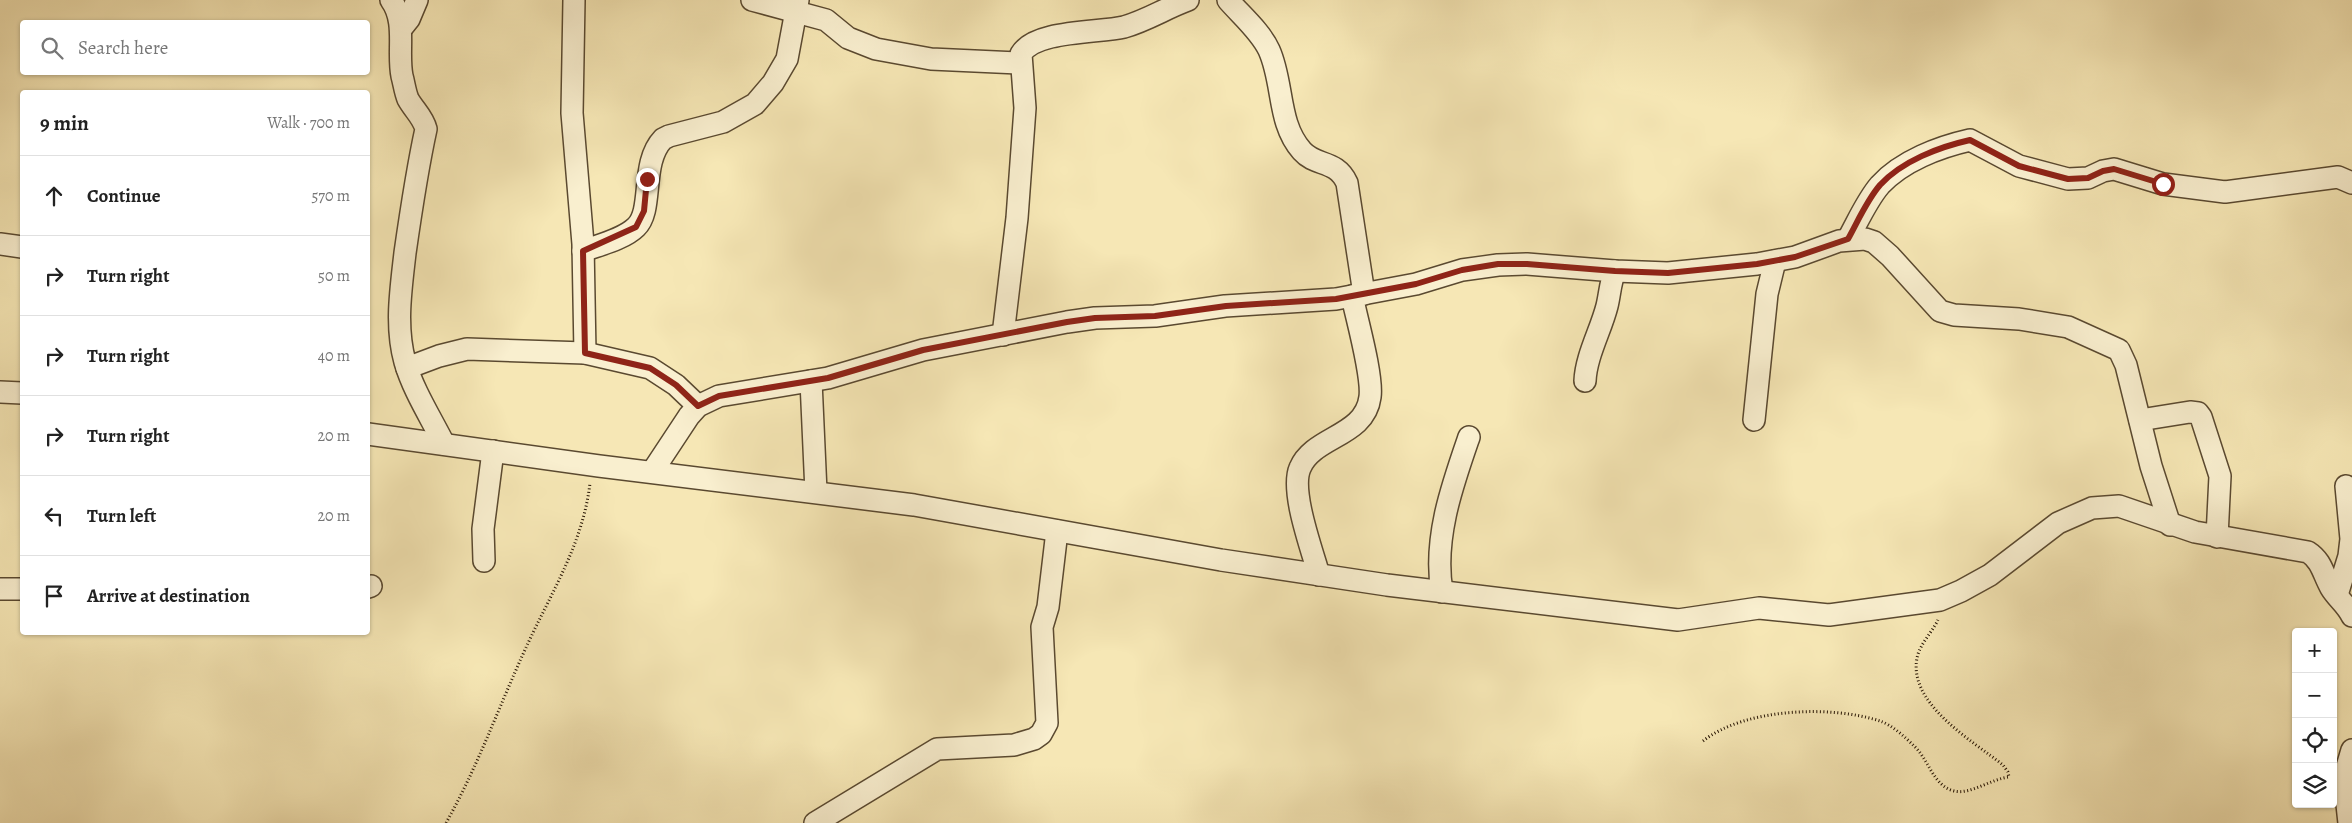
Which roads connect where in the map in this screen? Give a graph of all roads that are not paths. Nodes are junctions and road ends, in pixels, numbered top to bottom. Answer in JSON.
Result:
{"nodes":[{"id":1,"x":391,"y":0,"type":"edge"},
{"id":2,"x":416,"y":0,"type":"edge"},
{"id":3,"x":574,"y":0,"type":"edge"},
{"id":4,"x":752,"y":0,"type":"edge"},
{"id":5,"x":1188,"y":0,"type":"edge"},
{"id":6,"x":1228,"y":0,"type":"edge"},
{"id":7,"x":797,"y":6,"type":"edge"},
{"id":8,"x":400,"y":29,"type":"junction"},
{"id":9,"x":1020,"y":63,"type":"junction"},
{"id":10,"x":2352,"y":182,"type":"edge"},
{"id":11,"x":1848,"y":239,"type":"junction"},
{"id":12,"x":0,"y":244,"type":"edge"},
{"id":13,"x":20,"y":247,"type":"edge"},
{"id":14,"x":583,"y":251,"type":"junction"},
{"id":15,"x":1775,"y":261,"type":"junction"},
{"id":16,"x":1615,"y":271,"type":"junction"},
{"id":17,"x":1358,"y":296,"type":"junction"},
{"id":18,"x":1003,"y":335,"type":"junction"},
{"id":19,"x":585,"y":353,"type":"junction"},
{"id":20,"x":407,"y":368,"type":"junction"},
{"id":21,"x":811,"y":381,"type":"junction"},
{"id":22,"x":1585,"y":381,"type":"dead end"},
{"id":23,"x":0,"y":392,"type":"edge"},
{"id":24,"x":20,"y":393,"type":"edge"},
{"id":25,"x":698,"y":406,"type":"junction"},
{"id":26,"x":1754,"y":420,"type":"dead end"},
{"id":27,"x":2140,"y":420,"type":"junction"},
{"id":28,"x":370,"y":434,"type":"edge"},
{"id":29,"x":1469,"y":437,"type":"dead end"},
{"id":30,"x":444,"y":444,"type":"junction"},
{"id":31,"x":493,"y":451,"type":"junction"},
{"id":32,"x":652,"y":472,"type":"junction"},
{"id":33,"x":2346,"y":486,"type":"dead end"},
{"id":34,"x":816,"y":492,"type":"junction"},
{"id":35,"x":2170,"y":525,"type":"junction"},
{"id":36,"x":1057,"y":530,"type":"junction"},
{"id":37,"x":2217,"y":537,"type":"junction"},
{"id":38,"x":484,"y":561,"type":"dead end"},
{"id":39,"x":1319,"y":575,"type":"junction"},
{"id":40,"x":0,"y":589,"type":"edge"},
{"id":41,"x":20,"y":589,"type":"edge"},
{"id":42,"x":1442,"y":592,"type":"junction"},
{"id":43,"x":2337,"y":595,"type":"junction"},
{"id":44,"x":2352,"y":616,"type":"edge"},
{"id":45,"x":2352,"y":750,"type":"edge"},
{"id":46,"x":815,"y":823,"type":"edge"},
{"id":47,"x":2349,"y":823,"type":"edge"}],
"edges":[{"from":1,"to":8,"type":"street"},
{"from":2,"to":8,"type":"street"},
{"from":3,"to":14,"type":"street"},
{"from":4,"to":7,"type":"street"},
{"from":5,"to":9,"type":"street"},
{"from":6,"to":17,"type":"street"},
{"from":7,"to":9,"type":"street"},
{"from":7,"to":14,"type":"street"},
{"from":8,"to":20,"type":"street"},
{"from":9,"to":18,"type":"street"},
{"from":10,"to":11,"type":"street"},
{"from":11,"to":15,"type":"street"},
{"from":11,"to":27,"type":"street"},
{"from":12,"to":13,"type":"street"},
{"from":14,"to":19,"type":"street"},
{"from":15,"to":16,"type":"street"},
{"from":15,"to":26,"type":"street"},
{"from":16,"to":17,"type":"street"},
{"from":16,"to":22,"type":"street"},
{"from":17,"to":18,"type":"street"},
{"from":17,"to":39,"type":"street"},
{"from":18,"to":21,"type":"street"},
{"from":19,"to":20,"type":"street"},
{"from":19,"to":25,"type":"street"},
{"from":20,"to":30,"type":"street"},
{"from":21,"to":25,"type":"street"},
{"from":21,"to":34,"type":"street"},
{"from":23,"to":24,"type":"street"},
{"from":25,"to":32,"type":"street"},
{"from":27,"to":35,"type":"street"},
{"from":27,"to":37,"type":"street"},
{"from":28,"to":30,"type":"street"},
{"from":29,"to":42,"type":"street"},
{"from":30,"to":31,"type":"street"},
{"from":31,"to":32,"type":"street"},
{"from":31,"to":38,"type":"street"},
{"from":32,"to":34,"type":"street"},
{"from":33,"to":43,"type":"street"},
{"from":34,"to":36,"type":"street"},
{"from":35,"to":37,"type":"street"},
{"from":35,"to":42,"type":"street"},
{"from":36,"to":39,"type":"street"},
{"from":36,"to":46,"type":"street"},
{"from":37,"to":43,"type":"street"},
{"from":39,"to":42,"type":"street"},
{"from":40,"to":41,"type":"street"},
{"from":43,"to":44,"type":"street"},
{"from":45,"to":47,"type":"street"}]}
